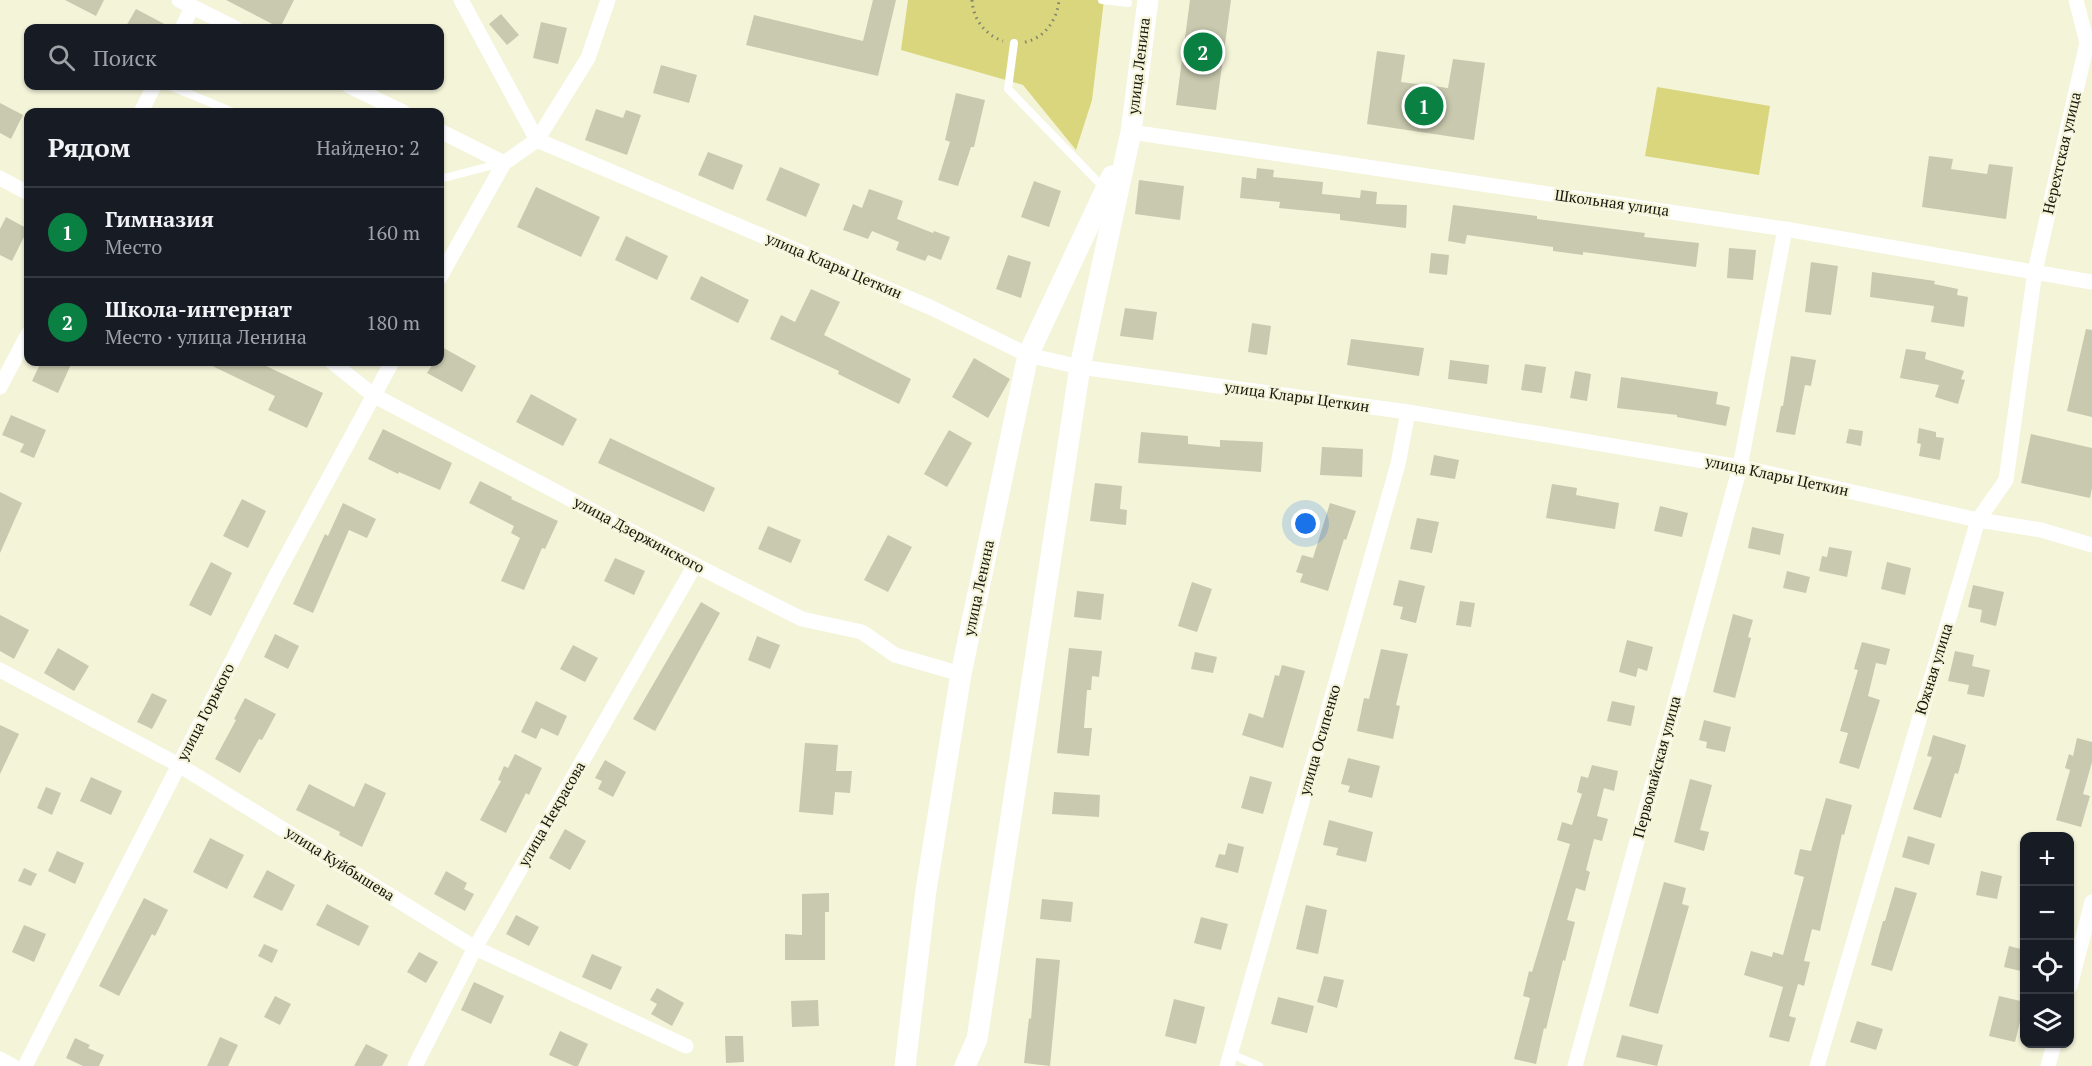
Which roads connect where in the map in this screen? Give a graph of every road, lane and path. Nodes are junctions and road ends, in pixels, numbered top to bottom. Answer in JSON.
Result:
{"nodes":[{"id":1,"x":461,"y":0,"type":"edge"},
{"id":2,"x":608,"y":0,"type":"edge"},
{"id":3,"x":972,"y":0,"type":"edge"},
{"id":4,"x":1059,"y":0,"type":"edge"},
{"id":5,"x":1102,"y":0,"type":"edge"},
{"id":6,"x":2076,"y":0,"type":"edge"},
{"id":7,"x":1138,"y":1,"type":"edge"},
{"id":8,"x":186,"y":3,"type":"edge"},
{"id":9,"x":183,"y":24,"type":"edge"},
{"id":10,"x":227,"y":24,"type":"edge"},
{"id":11,"x":1014,"y":43,"type":"junction"},
{"id":12,"x":152,"y":90,"type":"edge"},
{"id":13,"x":180,"y":90,"type":"edge"},
{"id":14,"x":357,"y":90,"type":"edge"},
{"id":15,"x":143,"y":108,"type":"edge"},
{"id":16,"x":224,"y":108,"type":"edge"},
{"id":17,"x":395,"y":108,"type":"edge"},
{"id":18,"x":1131,"y":132,"type":"junction"},
{"id":19,"x":444,"y":133,"type":"edge"},
{"id":20,"x":537,"y":140,"type":"junction"},
{"id":21,"x":504,"y":163,"type":"junction"},
{"id":22,"x":0,"y":178,"type":"edge"},
{"id":23,"x":444,"y":178,"type":"edge"},
{"id":24,"x":1106,"y":190,"type":"junction"},
{"id":25,"x":24,"y":191,"type":"edge"},
{"id":26,"x":1785,"y":229,"type":"junction"},
{"id":27,"x":444,"y":270,"type":"edge"},
{"id":28,"x":2035,"y":271,"type":"junction"},
{"id":29,"x":2092,"y":282,"type":"edge"},
{"id":30,"x":24,"y":342,"type":"edge"},
{"id":31,"x":1028,"y":355,"type":"junction"},
{"id":32,"x":337,"y":366,"type":"edge"},
{"id":33,"x":390,"y":366,"type":"edge"},
{"id":34,"x":1080,"y":367,"type":"junction"},
{"id":35,"x":0,"y":387,"type":"edge"},
{"id":36,"x":374,"y":395,"type":"junction"},
{"id":37,"x":1408,"y":412,"type":"junction"},
{"id":38,"x":1740,"y":467,"type":"junction"},
{"id":39,"x":1978,"y":520,"type":"junction"},
{"id":40,"x":2092,"y":545,"type":"edge"},
{"id":41,"x":695,"y":565,"type":"junction"},
{"id":42,"x":0,"y":670,"type":"edge"},
{"id":43,"x":961,"y":674,"type":"junction"},
{"id":44,"x":179,"y":765,"type":"junction"},
{"id":45,"x":2092,"y":902,"type":"edge"},
{"id":46,"x":475,"y":948,"type":"junction"},
{"id":47,"x":2074,"y":971,"type":"edge"},
{"id":48,"x":686,"y":1046,"type":"dead end"},
{"id":49,"x":2053,"y":1048,"type":"edge"},
{"id":50,"x":0,"y":1059,"type":"edge"},
{"id":51,"x":1229,"y":1060,"type":"edge"},
{"id":52,"x":12,"y":1066,"type":"edge"},
{"id":53,"x":26,"y":1066,"type":"edge"},
{"id":54,"x":415,"y":1066,"type":"edge"},
{"id":55,"x":905,"y":1066,"type":"edge"},
{"id":56,"x":965,"y":1066,"type":"edge"},
{"id":57,"x":1259,"y":1066,"type":"edge"},
{"id":58,"x":1575,"y":1066,"type":"edge"},
{"id":59,"x":1817,"y":1066,"type":"edge"},
{"id":60,"x":2048,"y":1066,"type":"edge"}],
"edges":[{"from":1,"to":20,"type":"street"},
{"from":2,"to":20,"type":"street"},
{"from":3,"to":11,"type":"path"},
{"from":4,"to":11,"type":"path"},
{"from":5,"to":7,"type":"lane"},
{"from":6,"to":28,"type":"street","name":"Нерехтская улица"},
{"from":7,"to":18,"type":"main road","name":"улица Ленина"},
{"from":8,"to":9,"type":"street"},
{"from":8,"to":10,"type":"street"},
{"from":11,"to":24,"type":"lane"},
{"from":12,"to":15,"type":"street"},
{"from":13,"to":16,"type":"lane"},
{"from":14,"to":17,"type":"street"},
{"from":18,"to":24,"type":"main road","name":"улица Ленина"},
{"from":18,"to":26,"type":"street","name":"Школьная улица"},
{"from":18,"to":34,"type":"main road","name":"улица Ленина"},
{"from":19,"to":21,"type":"street"},
{"from":20,"to":21,"type":"street"},
{"from":20,"to":31,"type":"street","name":"улица Клары Цеткин"},
{"from":21,"to":23,"type":"lane"},
{"from":21,"to":27,"type":"street"},
{"from":22,"to":25,"type":"street"},
{"from":24,"to":31,"type":"main road","name":"улица Ленина"},
{"from":26,"to":28,"type":"street","name":"Школьная улица"},
{"from":26,"to":38,"type":"street","name":"Первомайская улица"},
{"from":28,"to":29,"type":"street","name":"Школьная улица"},
{"from":28,"to":39,"type":"street","name":"Южная улица"},
{"from":30,"to":35,"type":"street"},
{"from":31,"to":34,"type":"street","name":"улица Клары Цеткин"},
{"from":31,"to":43,"type":"main road","name":"улица Ленина"},
{"from":32,"to":36,"type":"street","name":"улица Дзержинского"},
{"from":33,"to":36,"type":"street","name":"улица Горького"},
{"from":34,"to":37,"type":"street","name":"улица Клары Цеткин"},
{"from":34,"to":56,"type":"main road","name":"улица Ленина"},
{"from":36,"to":41,"type":"street","name":"улица Дзержинского"},
{"from":36,"to":44,"type":"street","name":"улица Горького"},
{"from":37,"to":38,"type":"street","name":"улица Клары Цеткин"},
{"from":37,"to":51,"type":"street","name":"улица Осипенко"},
{"from":38,"to":39,"type":"street","name":"улица Клары Цеткин"},
{"from":38,"to":58,"type":"street","name":"Первомайская улица"},
{"from":39,"to":40,"type":"street","name":"улица Клары Цеткин"},
{"from":39,"to":59,"type":"street","name":"Южная улица"},
{"from":41,"to":43,"type":"street","name":"улица Дзержинского"},
{"from":41,"to":46,"type":"street","name":"улица Некрасова"},
{"from":42,"to":44,"type":"street","name":"улица Куйбышева"},
{"from":43,"to":55,"type":"main road","name":"улица Ленина"},
{"from":44,"to":46,"type":"street","name":"улица Куйбышева"},
{"from":44,"to":53,"type":"street","name":"улица Горького"},
{"from":45,"to":47,"type":"street"},
{"from":46,"to":48,"type":"street","name":"улица Куйбышева"},
{"from":46,"to":54,"type":"street","name":"улица Некрасова"},
{"from":49,"to":60,"type":"street"},
{"from":50,"to":52,"type":"street"},
{"from":51,"to":57,"type":"lane"}]}
